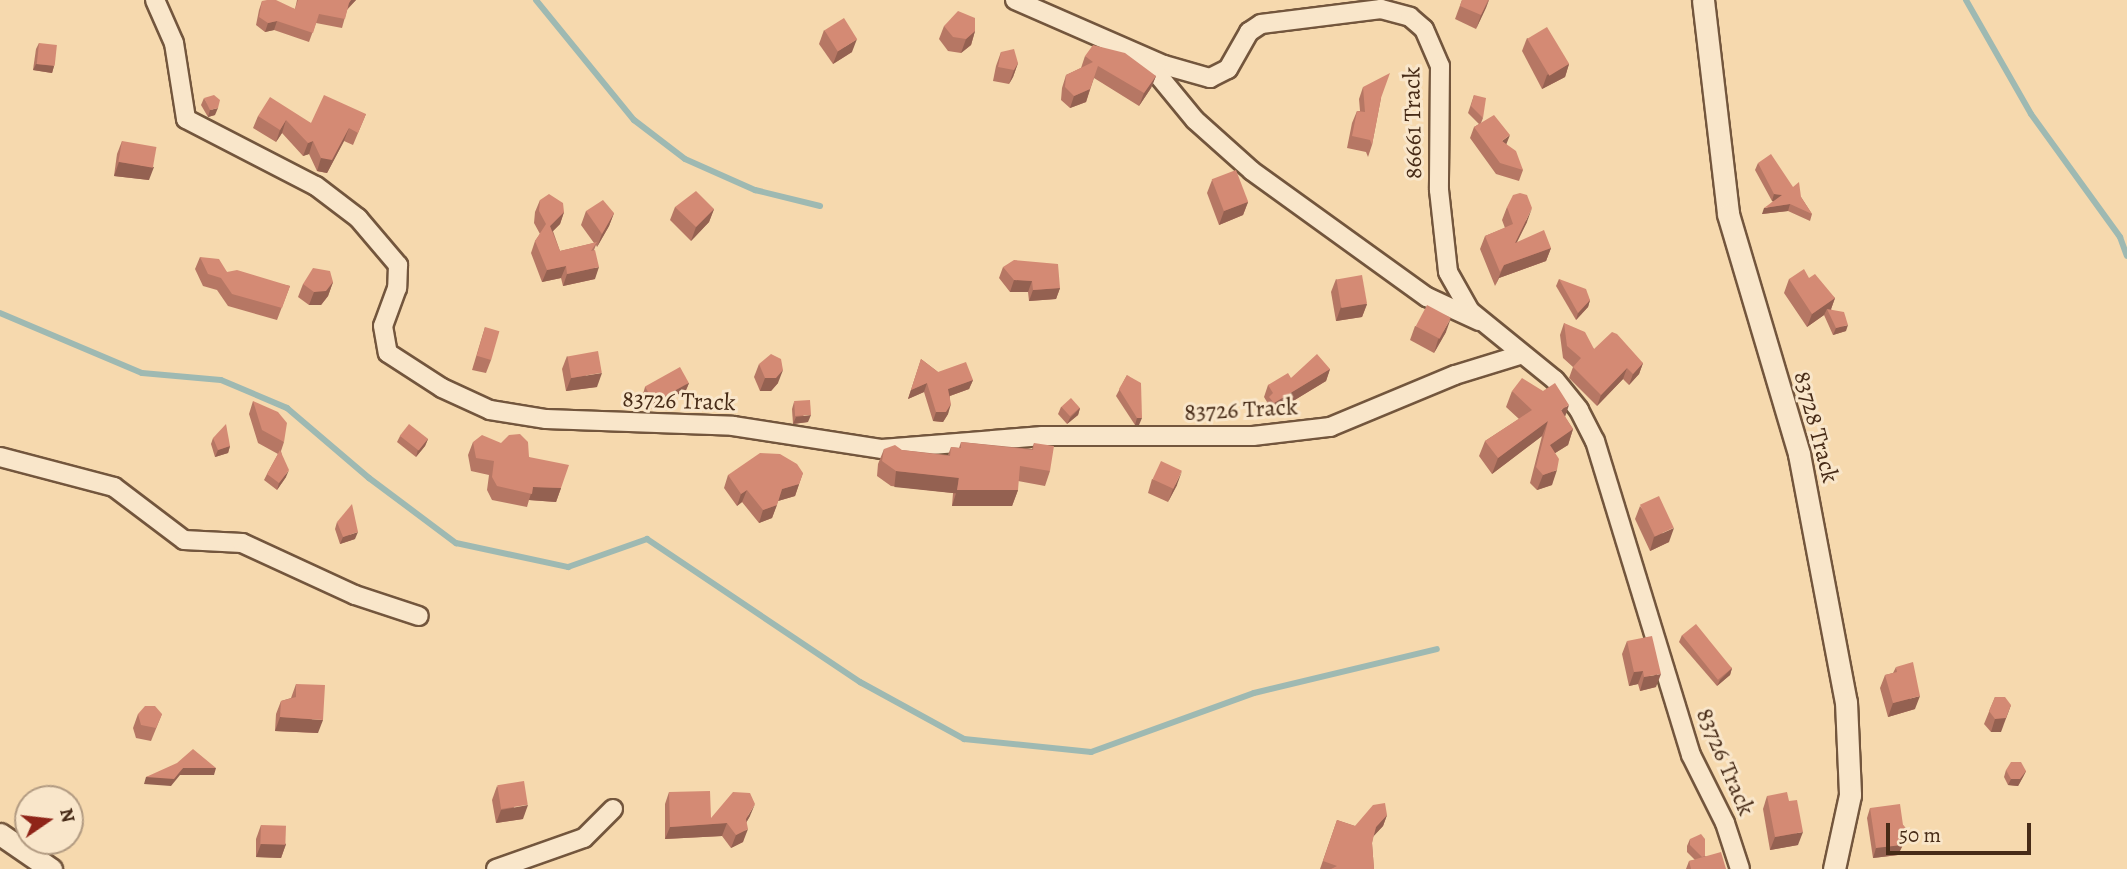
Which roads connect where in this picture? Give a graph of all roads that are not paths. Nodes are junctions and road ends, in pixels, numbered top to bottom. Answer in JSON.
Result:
{"nodes":[{"id":1,"x":155,"y":0,"type":"edge"},
{"id":2,"x":1015,"y":0,"type":"edge"},
{"id":3,"x":1703,"y":0,"type":"edge"},
{"id":4,"x":1384,"y":5,"type":"edge"},
{"id":5,"x":1142,"y":55,"type":"junction"},
{"id":6,"x":1483,"y":322,"type":"junction"},
{"id":7,"x":1520,"y":355,"type":"junction"},
{"id":8,"x":0,"y":457,"type":"edge"},
{"id":9,"x":419,"y":616,"type":"dead end"},
{"id":10,"x":613,"y":809,"type":"dead end"},
{"id":11,"x":0,"y":834,"type":"edge"},
{"id":12,"x":51,"y":869,"type":"edge"},
{"id":13,"x":496,"y":869,"type":"edge"},
{"id":14,"x":1740,"y":869,"type":"edge"},
{"id":15,"x":1834,"y":869,"type":"edge"}],
"edges":[{"from":1,"to":7,"type":"street","name":"83726 Track"},
{"from":2,"to":5,"type":"street","name":"86661 Track"},
{"from":3,"to":15,"type":"street","name":"83728 Track"},
{"from":4,"to":5,"type":"street","name":"86661 Track"},
{"from":4,"to":6,"type":"street","name":"86661 Track"},
{"from":5,"to":6,"type":"street"},
{"from":6,"to":7,"type":"street","name":"86661 Track"},
{"from":7,"to":14,"type":"street","name":"83726 Track"},
{"from":8,"to":9,"type":"street"},
{"from":10,"to":13,"type":"street"},
{"from":11,"to":12,"type":"street"}]}
